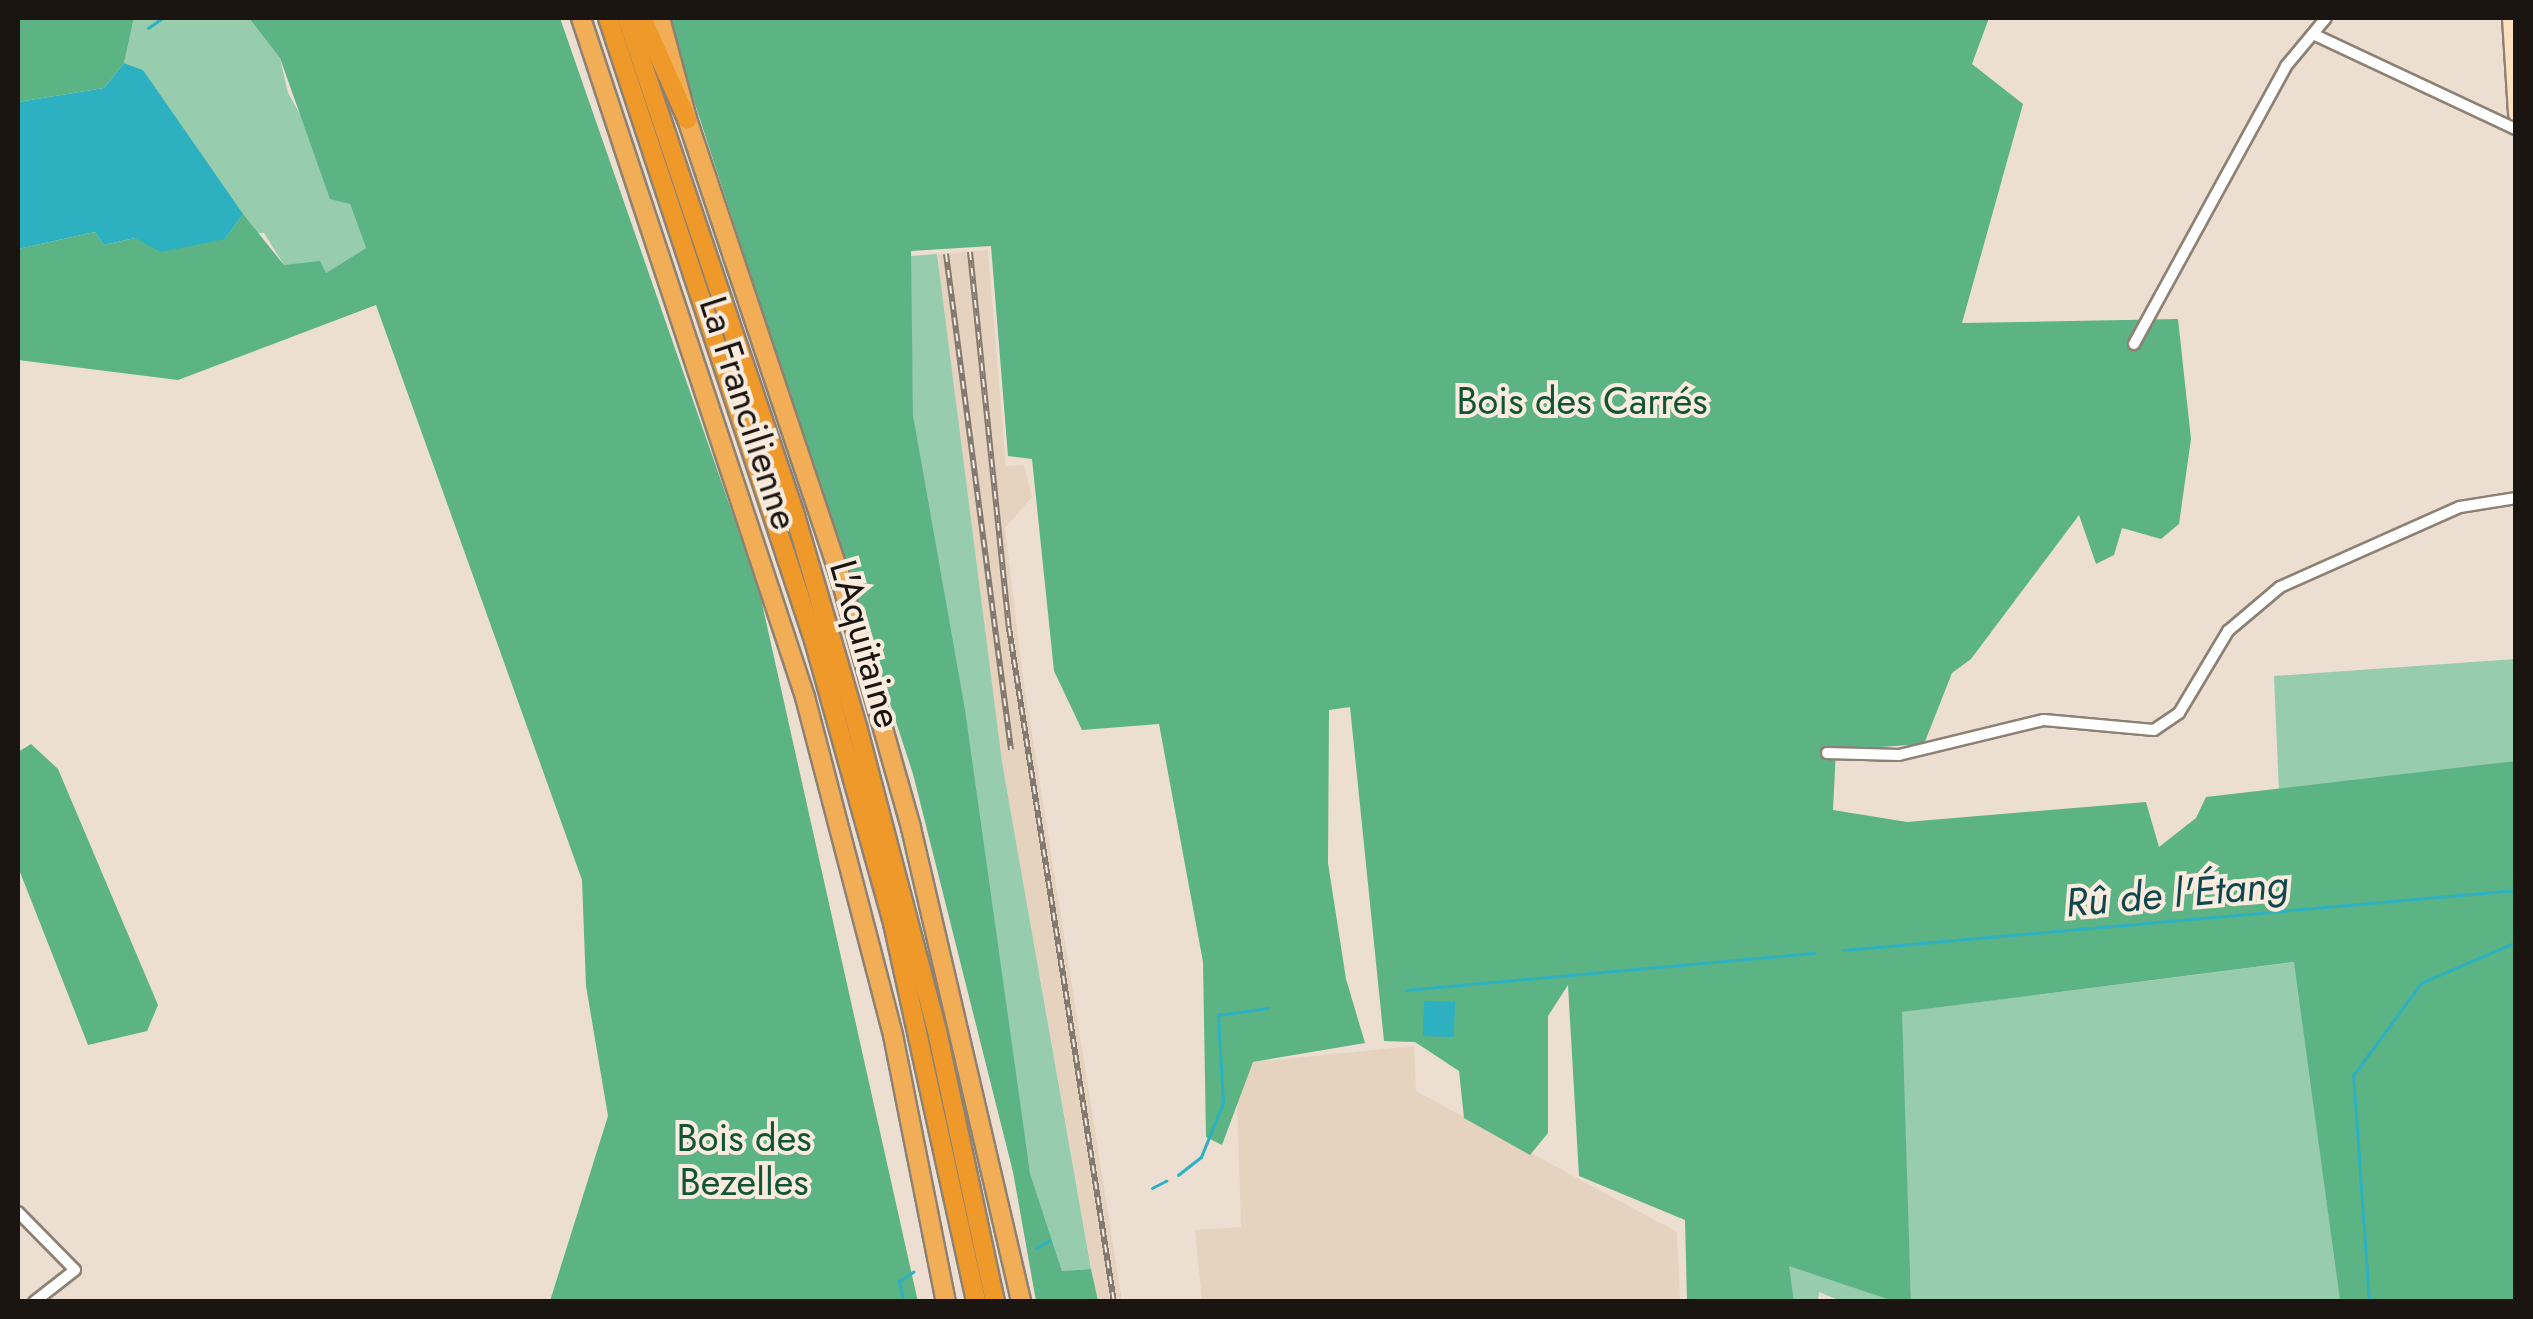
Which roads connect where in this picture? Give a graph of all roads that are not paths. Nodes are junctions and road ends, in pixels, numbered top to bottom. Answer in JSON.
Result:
{"nodes":[{"id":1,"x":581,"y":18,"type":"edge"},
{"id":2,"x":608,"y":18,"type":"edge"},
{"id":3,"x":627,"y":18,"type":"edge"},
{"id":4,"x":642,"y":18,"type":"edge"},
{"id":5,"x":660,"y":18,"type":"edge"},
{"id":6,"x":2326,"y":18,"type":"edge"},
{"id":7,"x":2510,"y":18,"type":"edge"},
{"id":8,"x":2315,"y":35,"type":"junction"},
{"id":9,"x":2516,"y":114,"type":"edge"},
{"id":10,"x":687,"y":120,"type":"junction"},
{"id":11,"x":2516,"y":129,"type":"edge"},
{"id":12,"x":2134,"y":344,"type":"dead end"},
{"id":13,"x":2516,"y":498,"type":"edge"},
{"id":14,"x":1827,"y":753,"type":"dead end"},
{"id":15,"x":18,"y":1212,"type":"edge"},
{"id":16,"x":34,"y":1302,"type":"edge"},
{"id":17,"x":946,"y":1302,"type":"edge"},
{"id":18,"x":976,"y":1302,"type":"edge"},
{"id":19,"x":996,"y":1302,"type":"edge"},
{"id":20,"x":1021,"y":1302,"type":"edge"}],
"edges":[{"from":1,"to":17,"type":"highway","name":"La Francilienne"},
{"from":2,"to":18,"type":"highway","name":"L'Aquitaine"},
{"from":3,"to":19,"type":"highway","name":"L'Aquitaine"},
{"from":4,"to":10,"type":"highway"},
{"from":5,"to":10,"type":"highway","name":"La Francilienne"},
{"from":6,"to":8,"type":"street"},
{"from":7,"to":9,"type":"main road"},
{"from":8,"to":11,"type":"street"},
{"from":8,"to":12,"type":"street"},
{"from":10,"to":20,"type":"highway","name":"La Francilienne"},
{"from":13,"to":14,"type":"street"},
{"from":15,"to":16,"type":"street"}]}
